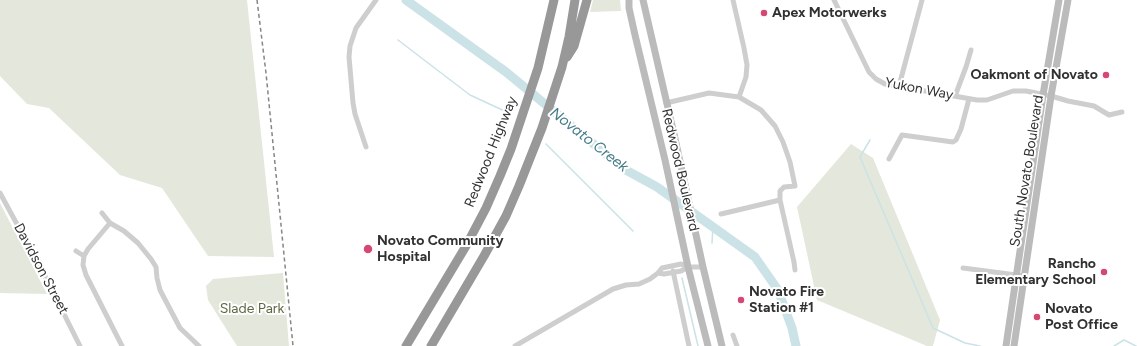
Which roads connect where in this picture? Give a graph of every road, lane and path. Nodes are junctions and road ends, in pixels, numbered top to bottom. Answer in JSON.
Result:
{"nodes":[{"id":1,"x":376,"y":0,"type":"edge"},
{"id":2,"x":548,"y":0,"type":"edge"},
{"id":3,"x":554,"y":0,"type":"edge"},
{"id":4,"x":575,"y":0,"type":"edge"},
{"id":5,"x":587,"y":0,"type":"edge"},
{"id":6,"x":629,"y":0,"type":"edge"},
{"id":7,"x":643,"y":0,"type":"edge"},
{"id":8,"x":733,"y":0,"type":"edge"},
{"id":9,"x":834,"y":0,"type":"edge"},
{"id":10,"x":922,"y":0,"type":"edge"},
{"id":11,"x":1059,"y":0,"type":"edge"},
{"id":12,"x":1068,"y":0,"type":"edge"},
{"id":13,"x":549,"y":23,"type":"junction"},
{"id":14,"x":970,"y":50,"type":"dead end"},
{"id":15,"x":562,"y":67,"type":"junction"},
{"id":16,"x":899,"y":86,"type":"junction"},
{"id":17,"x":1043,"y":95,"type":"junction"},
{"id":18,"x":955,"y":96,"type":"junction"},
{"id":19,"x":1051,"y":96,"type":"junction"},
{"id":20,"x":739,"y":97,"type":"junction"},
{"id":21,"x":969,"y":99,"type":"junction"},
{"id":22,"x":666,"y":103,"type":"junction"},
{"id":23,"x":652,"y":106,"type":"junction"},
{"id":24,"x":1122,"y":112,"type":"dead end"},
{"id":25,"x":366,"y":147,"type":"dead end"},
{"id":26,"x":889,"y":159,"type":"dead end"},
{"id":27,"x":0,"y":193,"type":"edge"},
{"id":28,"x":780,"y":200,"type":"junction"},
{"id":29,"x":102,"y":213,"type":"dead end"},
{"id":30,"x":721,"y":214,"type":"dead end"},
{"id":31,"x":110,"y":222,"type":"junction"},
{"id":32,"x":76,"y":251,"type":"dead end"},
{"id":33,"x":84,"y":256,"type":"junction"},
{"id":34,"x":688,"y":267,"type":"junction"},
{"id":35,"x":702,"y":267,"type":"junction"},
{"id":36,"x":963,"y":268,"type":"dead end"},
{"id":37,"x":795,"y":270,"type":"dead end"},
{"id":38,"x":673,"y":271,"type":"junction"},
{"id":39,"x":658,"y":273,"type":"junction"},
{"id":40,"x":1020,"y":275,"type":"junction"},
{"id":41,"x":733,"y":336,"type":"dead end"},
{"id":42,"x":80,"y":346,"type":"edge"},
{"id":43,"x":122,"y":346,"type":"edge"},
{"id":44,"x":199,"y":346,"type":"edge"},
{"id":45,"x":406,"y":346,"type":"edge"},
{"id":46,"x":431,"y":346,"type":"edge"},
{"id":47,"x":515,"y":346,"type":"edge"},
{"id":48,"x":689,"y":346,"type":"edge"},
{"id":49,"x":708,"y":346,"type":"edge"},
{"id":50,"x":722,"y":346,"type":"edge"},
{"id":51,"x":737,"y":346,"type":"edge"},
{"id":52,"x":1006,"y":346,"type":"edge"},
{"id":53,"x":1014,"y":346,"type":"edge"}],
"edges":[{"from":1,"to":25,"type":"street"},
{"from":2,"to":13,"type":"highway"},
{"from":3,"to":13,"type":"highway","name":"Redwood Highway"},
{"from":4,"to":15,"type":"highway"},
{"from":5,"to":15,"type":"highway"},
{"from":6,"to":23,"type":"main road","name":"Redwood Boulevard"},
{"from":7,"to":22,"type":"main road","name":"Redwood Boulevard"},
{"from":8,"to":20,"type":"street"},
{"from":9,"to":16,"type":"street","name":"Yukon Way"},
{"from":10,"to":16,"type":"street"},
{"from":11,"to":17,"type":"main road","name":"South Novato Boulevard"},
{"from":12,"to":19,"type":"main road","name":"South Novato Boulevard"},
{"from":13,"to":45,"type":"highway","name":"Redwood Highway"},
{"from":14,"to":18,"type":"street"},
{"from":15,"to":46,"type":"highway"},
{"from":16,"to":18,"type":"street","name":"Yukon Way"},
{"from":17,"to":19,"type":"street","name":"Yukon Way"},
{"from":17,"to":21,"type":"street","name":"Yukon Way"},
{"from":17,"to":40,"type":"main road","name":"South Novato Boulevard"},
{"from":18,"to":21,"type":"street","name":"Yukon Way"},
{"from":19,"to":24,"type":"street","name":"Yukon Way"},
{"from":19,"to":40,"type":"main road","name":"South Novato Boulevard"},
{"from":20,"to":22,"type":"street"},
{"from":20,"to":28,"type":"street"},
{"from":21,"to":26,"type":"street"},
{"from":22,"to":23,"type":"main road"},
{"from":22,"to":35,"type":"main road","name":"Redwood Boulevard"},
{"from":23,"to":34,"type":"main road","name":"Redwood Boulevard"},
{"from":27,"to":42,"type":"street","name":"Davidson Street"},
{"from":28,"to":30,"type":"street"},
{"from":28,"to":37,"type":"street"},
{"from":29,"to":31,"type":"street"},
{"from":31,"to":33,"type":"street"},
{"from":31,"to":44,"type":"street"},
{"from":32,"to":33,"type":"street"},
{"from":33,"to":43,"type":"street"},
{"from":34,"to":35,"type":"street"},
{"from":34,"to":38,"type":"street"},
{"from":34,"to":39,"type":"street"},
{"from":34,"to":49,"type":"main road","name":"Redwood Boulevard"},
{"from":35,"to":50,"type":"main road","name":"Redwood Boulevard"},
{"from":36,"to":40,"type":"street"},
{"from":38,"to":39,"type":"street"},
{"from":38,"to":48,"type":"street"},
{"from":39,"to":47,"type":"street"},
{"from":40,"to":52,"type":"main road","name":"South Novato Boulevard"},
{"from":40,"to":53,"type":"main road","name":"South Novato Boulevard"},
{"from":41,"to":51,"type":"street"}]}
